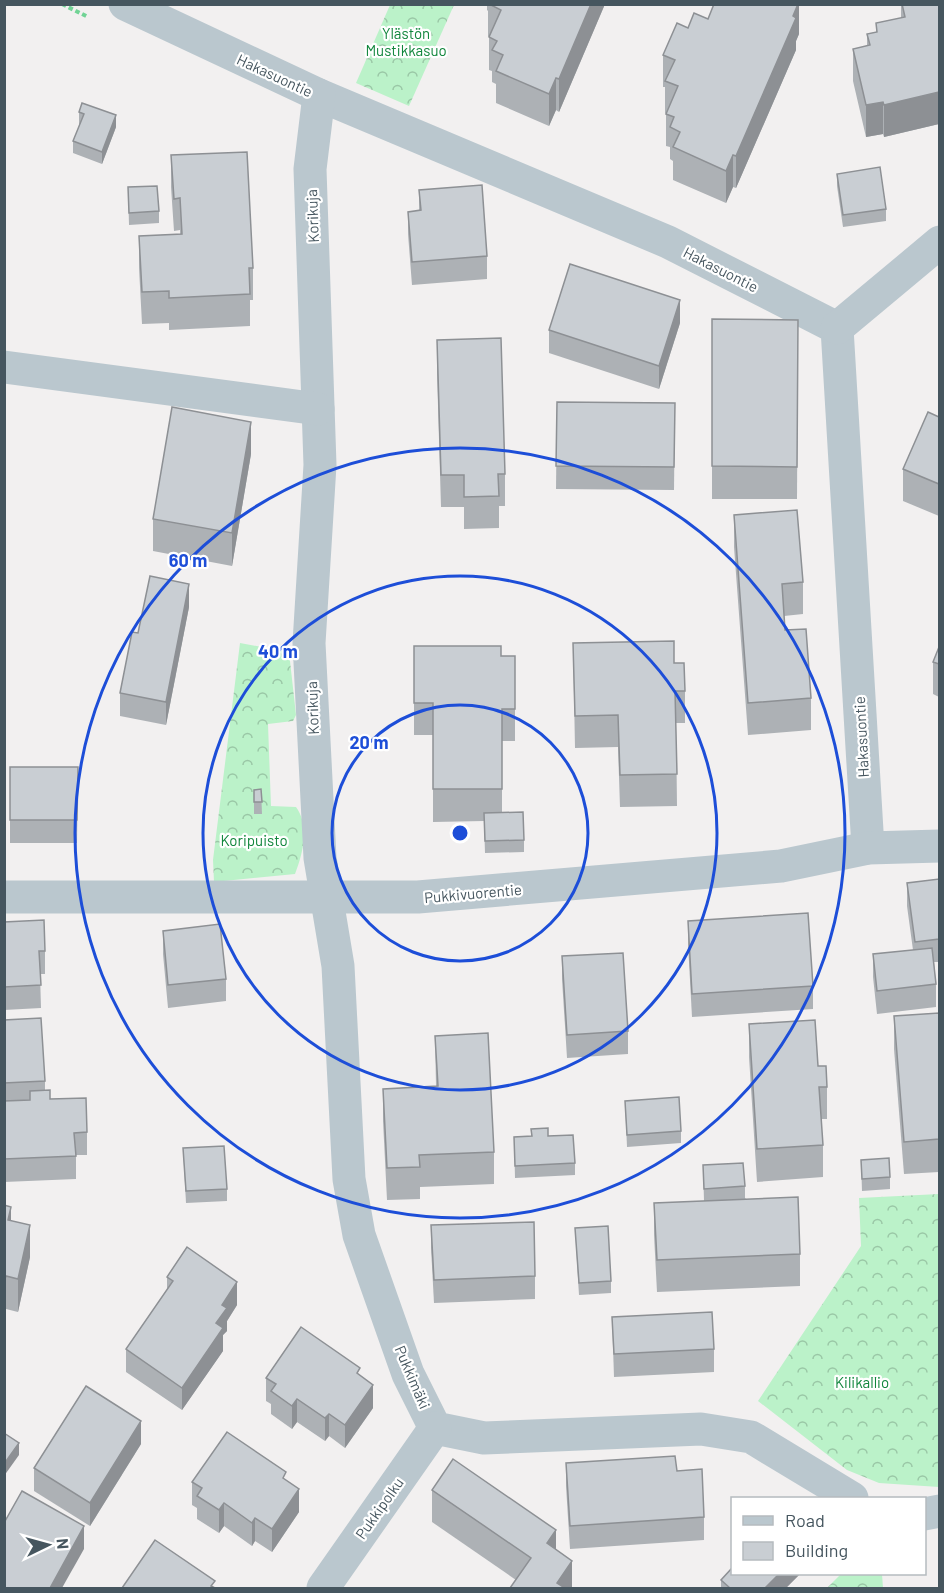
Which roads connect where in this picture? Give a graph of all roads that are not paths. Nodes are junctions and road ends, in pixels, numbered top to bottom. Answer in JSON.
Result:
{"nodes":[{"id":1,"x":125,"y":4,"type":"edge"},
{"id":2,"x":319,"y":95,"type":"junction"},
{"id":3,"x":939,"y":242,"type":"edge"},
{"id":4,"x":837,"y":328,"type":"junction"},
{"id":5,"x":4,"y":367,"type":"edge"},
{"id":6,"x":318,"y":409,"type":"junction"},
{"id":7,"x":939,"y":846,"type":"edge"},
{"id":8,"x":868,"y":848,"type":"junction"},
{"id":9,"x":4,"y":897,"type":"edge"},
{"id":10,"x":324,"y":898,"type":"junction"},
{"id":11,"x":435,"y":1428,"type":"junction"},
{"id":12,"x":850,"y":1497,"type":"edge"},
{"id":13,"x":323,"y":1588,"type":"edge"}],
"edges":[{"from":1,"to":2,"type":"street","name":"Hakasuontie"},
{"from":2,"to":4,"type":"street","name":"Hakasuontie"},
{"from":2,"to":6,"type":"street","name":"Korikuja"},
{"from":3,"to":4,"type":"street"},
{"from":4,"to":8,"type":"street","name":"Hakasuontie"},
{"from":5,"to":6,"type":"street"},
{"from":6,"to":10,"type":"street","name":"Korikuja"},
{"from":7,"to":8,"type":"street","name":"Pukkivuorentie"},
{"from":8,"to":10,"type":"street","name":"Pukkivuorentie"},
{"from":9,"to":10,"type":"street","name":"Pukkivuorentie"},
{"from":10,"to":11,"type":"street","name":"Pukkimäki"},
{"from":11,"to":12,"type":"street","name":"Pukkimäki"},
{"from":11,"to":13,"type":"street","name":"Pukkipolku"}]}
